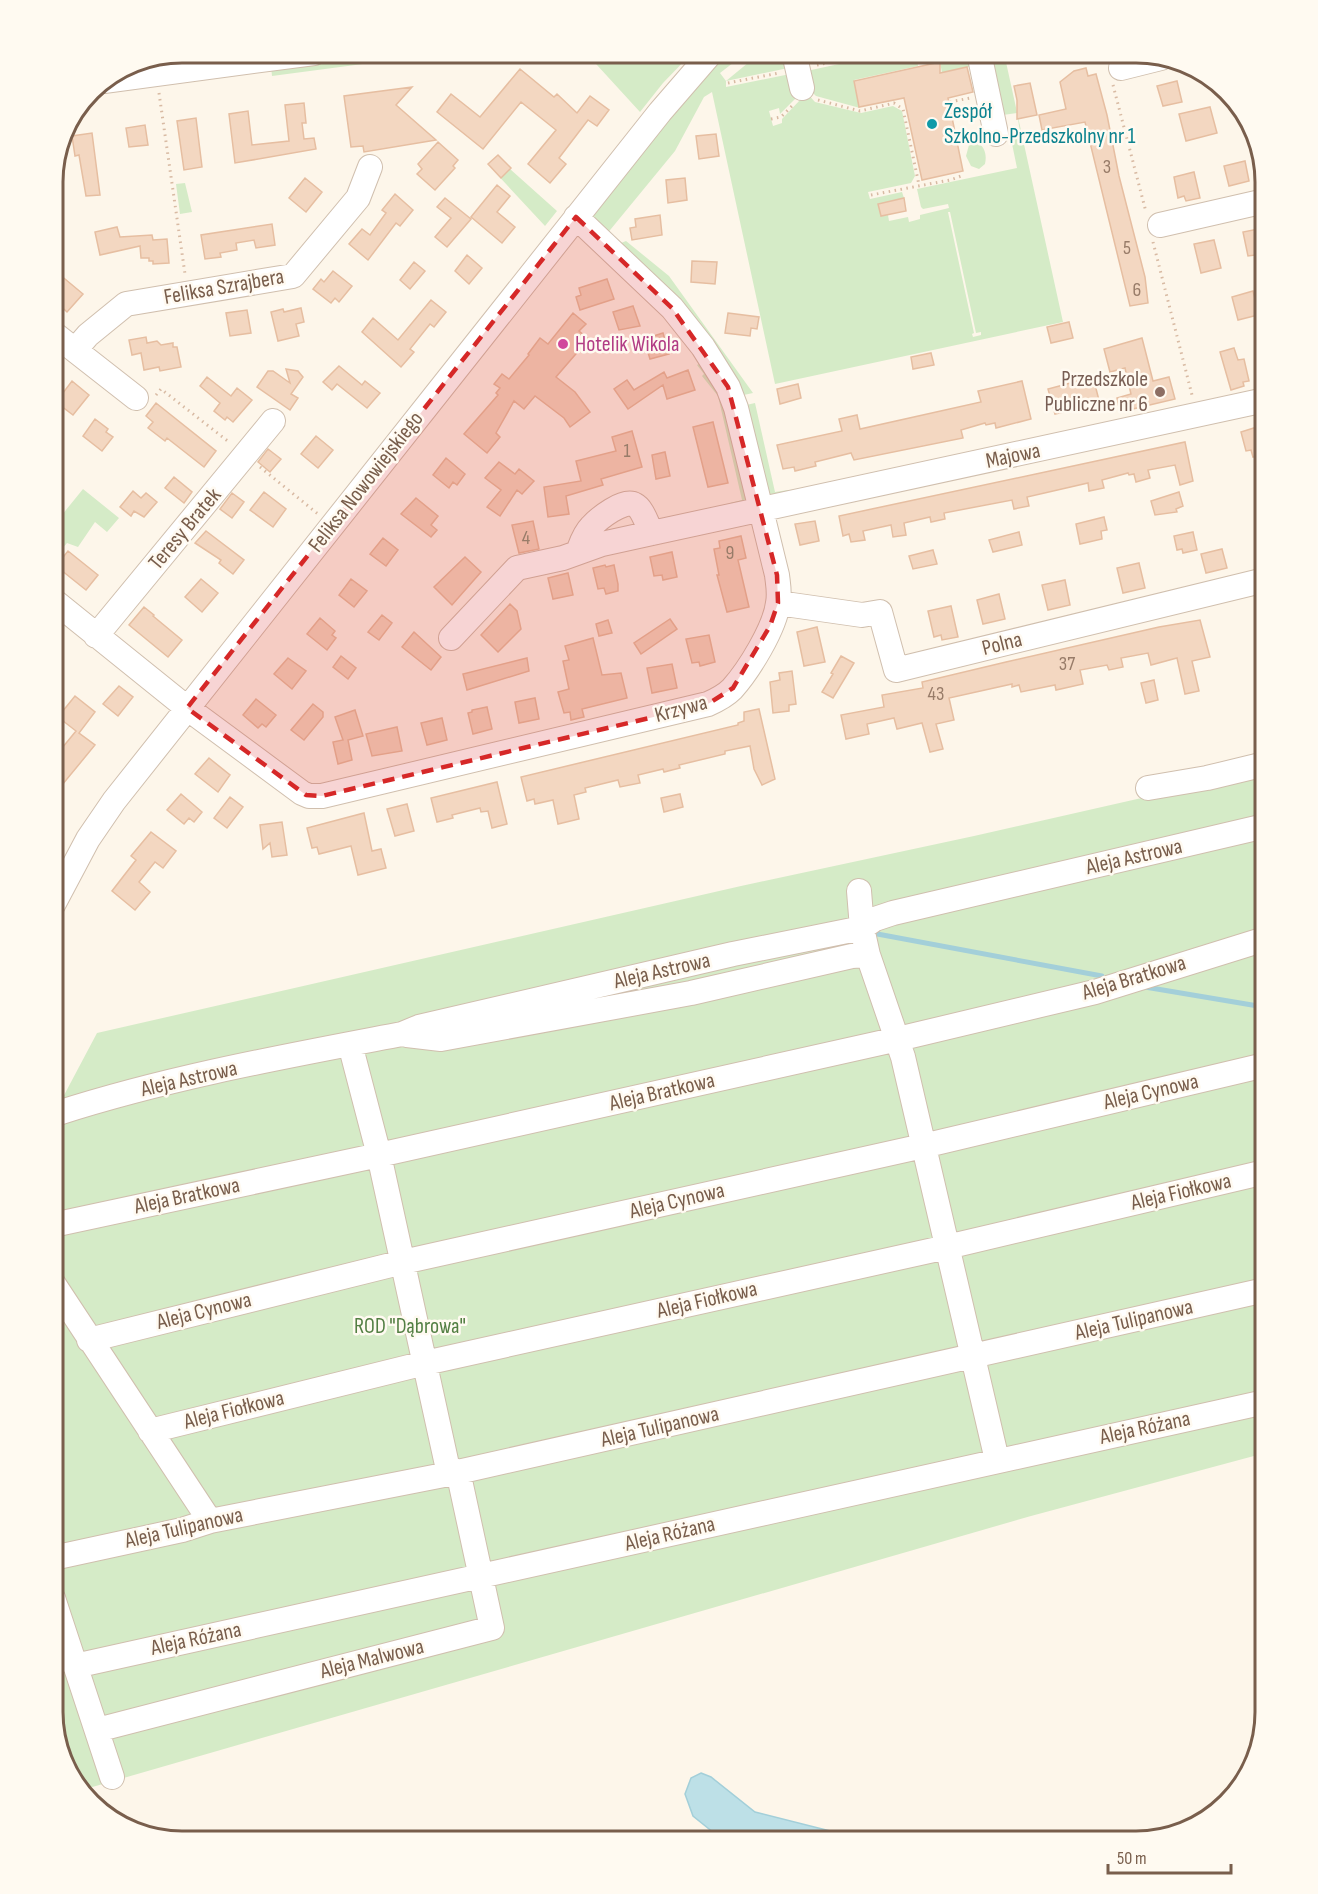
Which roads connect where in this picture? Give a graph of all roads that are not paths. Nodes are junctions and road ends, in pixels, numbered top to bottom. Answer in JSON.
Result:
{"nodes":[{"id":1,"x":235,"y":63,"type":"edge"},
{"id":2,"x":693,"y":63,"type":"edge"},
{"id":3,"x":796,"y":63,"type":"edge"},
{"id":4,"x":977,"y":63,"type":"edge"},
{"id":5,"x":1145,"y":63,"type":"edge"},
{"id":6,"x":1116,"y":72,"type":"road end"},
{"id":7,"x":124,"y":78,"type":"edge"},
{"id":8,"x":802,"y":88,"type":"road end"},
{"id":9,"x":996,"y":134,"type":"dead end"},
{"id":10,"x":370,"y":167,"type":"dead end"},
{"id":11,"x":1255,"y":203,"type":"edge"},
{"id":12,"x":576,"y":217,"type":"junction"},
{"id":13,"x":1153,"y":225,"type":"road end"},
{"id":14,"x":63,"y":341,"type":"edge"},
{"id":15,"x":75,"y":350,"type":"junction"},
{"id":16,"x":136,"y":398,"type":"dead end"},
{"id":17,"x":1255,"y":402,"type":"edge"},
{"id":18,"x":273,"y":421,"type":"dead end"},
{"id":19,"x":761,"y":509,"type":"junction"},
{"id":20,"x":652,"y":533,"type":"junction"},
{"id":21,"x":578,"y":552,"type":"junction"},
{"id":22,"x":1255,"y":583,"type":"edge"},
{"id":23,"x":778,"y":603,"type":"junction"},
{"id":24,"x":63,"y":608,"type":"edge"},
{"id":25,"x":96,"y":636,"type":"junction"},
{"id":26,"x":451,"y":638,"type":"dead end"},
{"id":27,"x":186,"y":708,"type":"junction"},
{"id":28,"x":1255,"y":767,"type":"edge"},
{"id":29,"x":1148,"y":788,"type":"dead end"},
{"id":30,"x":1255,"y":829,"type":"edge"},
{"id":31,"x":63,"y":886,"type":"edge"},
{"id":32,"x":859,"y":891,"type":"dead end"},
{"id":33,"x":862,"y":928,"type":"junction"},
{"id":34,"x":1255,"y":942,"type":"edge"},
{"id":35,"x":868,"y":955,"type":"junction"},
{"id":36,"x":402,"y":1034,"type":"junction"},
{"id":37,"x":898,"y":1039,"type":"junction"},
{"id":38,"x":350,"y":1044,"type":"junction"},
{"id":39,"x":1255,"y":1068,"type":"edge"},
{"id":40,"x":63,"y":1112,"type":"edge"},
{"id":41,"x":923,"y":1146,"type":"junction"},
{"id":42,"x":379,"y":1155,"type":"junction"},
{"id":43,"x":1255,"y":1176,"type":"edge"},
{"id":44,"x":63,"y":1223,"type":"edge"},
{"id":45,"x":947,"y":1247,"type":"junction"},
{"id":46,"x":403,"y":1262,"type":"junction"},
{"id":47,"x":1255,"y":1293,"type":"edge"},
{"id":48,"x":63,"y":1300,"type":"edge"},
{"id":49,"x":89,"y":1340,"type":"junction"},
{"id":50,"x":974,"y":1357,"type":"junction"},
{"id":51,"x":425,"y":1363,"type":"junction"},
{"id":52,"x":1255,"y":1404,"type":"edge"},
{"id":53,"x":150,"y":1431,"type":"junction"},
{"id":54,"x":997,"y":1460,"type":"junction"},
{"id":55,"x":454,"y":1472,"type":"junction"},
{"id":56,"x":210,"y":1521,"type":"junction"},
{"id":57,"x":63,"y":1556,"type":"edge"},
{"id":58,"x":481,"y":1577,"type":"junction"},
{"id":59,"x":63,"y":1631,"type":"edge"},
{"id":60,"x":75,"y":1666,"type":"junction"},
{"id":61,"x":97,"y":1730,"type":"junction"},
{"id":62,"x":112,"y":1778,"type":"dead end"}],
"edges":[{"from":1,"to":7,"type":"street"},
{"from":2,"to":12,"type":"street","name":"Feliksa Nowowiejskiego"},
{"from":3,"to":8,"type":"street"},
{"from":4,"to":9,"type":"street"},
{"from":5,"to":6,"type":"street"},
{"from":10,"to":15,"type":"street","name":"Feliksa Szrajbera"},
{"from":11,"to":13,"type":"street"},
{"from":12,"to":19,"type":"street","name":"Krzywa"},
{"from":12,"to":27,"type":"street","name":"Feliksa Nowowiejskiego"},
{"from":14,"to":15,"type":"street"},
{"from":15,"to":16,"type":"street"},
{"from":17,"to":19,"type":"street","name":"Majowa"},
{"from":18,"to":25,"type":"street","name":"Teresy Bratek"},
{"from":19,"to":20,"type":"street","name":"Majowa"},
{"from":19,"to":23,"type":"street","name":"Krzywa"},
{"from":20,"to":21,"type":"street","name":"Majowa"},
{"from":20,"to":21,"type":"street"},
{"from":21,"to":26,"type":"street","name":"Majowa"},
{"from":22,"to":23,"type":"street","name":"Polna"},
{"from":23,"to":27,"type":"street","name":"Krzywa"},
{"from":24,"to":25,"type":"street"},
{"from":25,"to":27,"type":"street"},
{"from":27,"to":31,"type":"street","name":"Feliksa Nowowiejskiego"},
{"from":28,"to":29,"type":"street"},
{"from":30,"to":33,"type":"street","name":"Aleja Astrowa"},
{"from":32,"to":33,"type":"street"},
{"from":33,"to":35,"type":"street"},
{"from":33,"to":36,"type":"street","name":"Aleja Astrowa"},
{"from":34,"to":37,"type":"street","name":"Aleja Bratkowa"},
{"from":35,"to":36,"type":"street"},
{"from":35,"to":37,"type":"street"},
{"from":36,"to":38,"type":"street","name":"Aleja Astrowa"},
{"from":37,"to":41,"type":"street"},
{"from":37,"to":42,"type":"street","name":"Aleja Bratkowa"},
{"from":38,"to":40,"type":"street","name":"Aleja Astrowa"},
{"from":38,"to":42,"type":"street","name":"Aleja Malwowa"},
{"from":39,"to":41,"type":"street","name":"Aleja Cynowa"},
{"from":41,"to":45,"type":"street"},
{"from":41,"to":46,"type":"street","name":"Aleja Cynowa"},
{"from":42,"to":44,"type":"street","name":"Aleja Bratkowa"},
{"from":42,"to":46,"type":"street","name":"Aleja Malwowa"},
{"from":43,"to":45,"type":"street","name":"Aleja Fiołkowa"},
{"from":45,"to":50,"type":"street"},
{"from":45,"to":51,"type":"street","name":"Aleja Fiołkowa"},
{"from":46,"to":49,"type":"street","name":"Aleja Cynowa"},
{"from":46,"to":51,"type":"street","name":"Aleja Malwowa"},
{"from":47,"to":50,"type":"street","name":"Aleja Tulipanowa"},
{"from":48,"to":49,"type":"street"},
{"from":49,"to":53,"type":"street"},
{"from":50,"to":54,"type":"street"},
{"from":50,"to":55,"type":"street","name":"Aleja Tulipanowa"},
{"from":51,"to":53,"type":"street","name":"Aleja Fiołkowa"},
{"from":51,"to":55,"type":"street","name":"Aleja Malwowa"},
{"from":52,"to":54,"type":"street","name":"Aleja Różana"},
{"from":53,"to":56,"type":"street"},
{"from":54,"to":58,"type":"street","name":"Aleja Różana"},
{"from":55,"to":56,"type":"street","name":"Aleja Tulipanowa"},
{"from":55,"to":58,"type":"street","name":"Aleja Malwowa"},
{"from":56,"to":57,"type":"street","name":"Aleja Tulipanowa"},
{"from":58,"to":60,"type":"street","name":"Aleja Różana"},
{"from":58,"to":61,"type":"street","name":"Aleja Malwowa"},
{"from":59,"to":60,"type":"street"},
{"from":60,"to":61,"type":"street"},
{"from":61,"to":62,"type":"street"}]}
